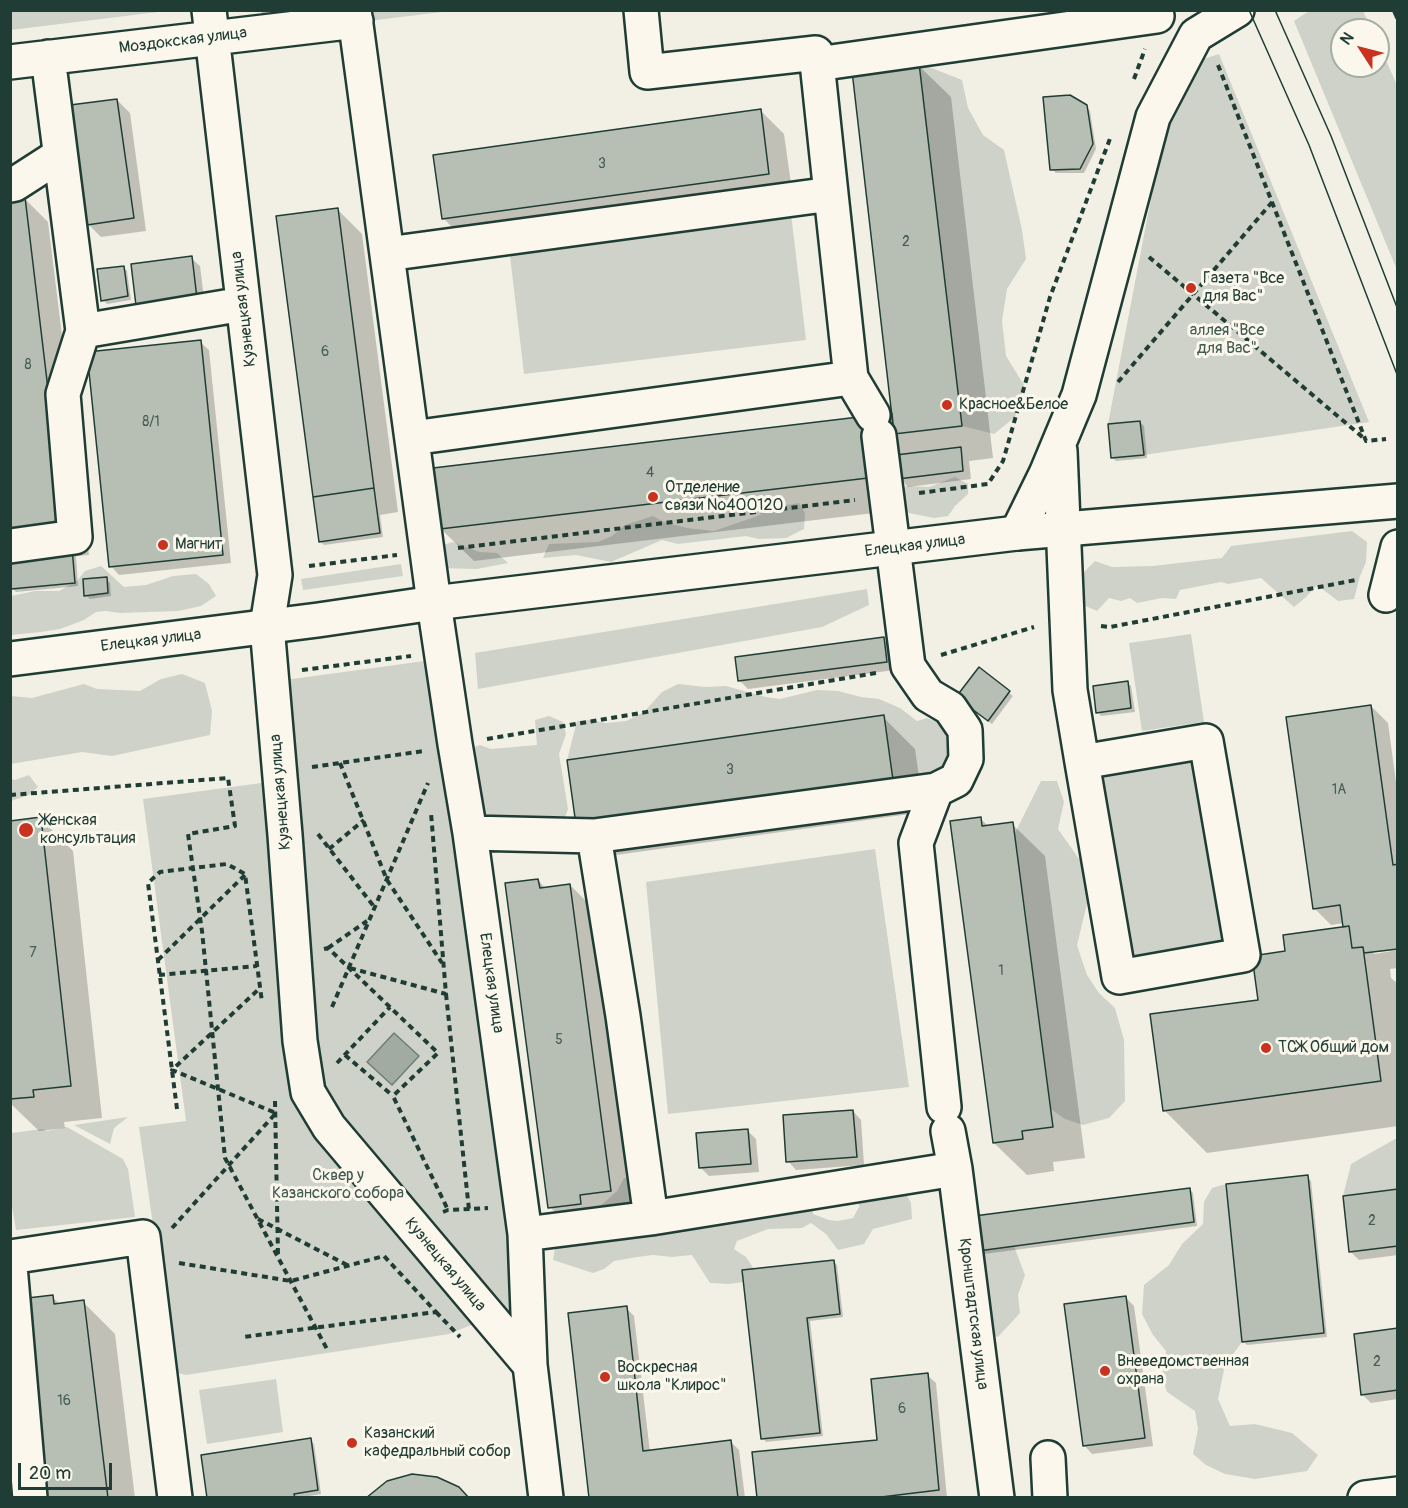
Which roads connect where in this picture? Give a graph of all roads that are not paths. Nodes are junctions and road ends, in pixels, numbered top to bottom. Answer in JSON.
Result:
{"nodes":[{"id":1,"x":641,"y":10,"type":"edge"},
{"id":2,"x":1237,"y":10,"type":"edge"},
{"id":3,"x":1151,"y":14,"type":"edge"},
{"id":4,"x":355,"y":16,"type":"edge"},
{"id":5,"x":211,"y":24,"type":"edge"},
{"id":6,"x":1196,"y":34,"type":"junction"},
{"id":7,"x":48,"y":57,"type":"junction"},
{"id":8,"x":10,"y":62,"type":"edge"},
{"id":9,"x":817,"y":64,"type":"junction"},
{"id":10,"x":60,"y":155,"type":"junction"},
{"id":11,"x":10,"y":185,"type":"edge"},
{"id":12,"x":831,"y":194,"type":"junction"},
{"id":13,"x":387,"y":254,"type":"junction"},
{"id":14,"x":243,"y":304,"type":"junction"},
{"id":15,"x":83,"y":331,"type":"junction"},
{"id":16,"x":851,"y":378,"type":"junction"},
{"id":17,"x":412,"y":438,"type":"junction"},
{"id":18,"x":1059,"y":444,"type":"junction"},
{"id":19,"x":1398,"y":501,"type":"edge"},
{"id":20,"x":1062,"y":530,"type":"junction"},
{"id":21,"x":1017,"y":533,"type":"junction"},
{"id":22,"x":10,"y":546,"type":"edge"},
{"id":23,"x":1398,"y":547,"type":"edge"},
{"id":24,"x":893,"y":549,"type":"junction"},
{"id":25,"x":1386,"y":595,"type":"dead end"},
{"id":26,"x":434,"y":603,"type":"junction"},
{"id":27,"x":267,"y":626,"type":"junction"},
{"id":28,"x":10,"y":659,"type":"edge"},
{"id":29,"x":1082,"y":762,"type":"junction"},
{"id":30,"x":936,"y":790,"type":"junction"},
{"id":31,"x":470,"y":833,"type":"junction"},
{"id":32,"x":594,"y":836,"type":"junction"},
{"id":33,"x":955,"y":1168,"type":"junction"},
{"id":34,"x":651,"y":1218,"type":"junction"},
{"id":35,"x":525,"y":1234,"type":"junction"},
{"id":36,"x":10,"y":1257,"type":"edge"},
{"id":37,"x":10,"y":1266,"type":"edge"},
{"id":38,"x":530,"y":1365,"type":"junction"},
{"id":39,"x":1048,"y":1458,"type":"dead end"},
{"id":40,"x":1398,"y":1494,"type":"edge"},
{"id":41,"x":30,"y":1497,"type":"edge"},
{"id":42,"x":175,"y":1497,"type":"edge"},
{"id":43,"x":546,"y":1497,"type":"edge"},
{"id":44,"x":997,"y":1497,"type":"edge"},
{"id":45,"x":1050,"y":1497,"type":"edge"},
{"id":46,"x":1365,"y":1497,"type":"edge"}],
"edges":[{"from":1,"to":9,"type":"street"},
{"from":2,"to":6,"type":"street"},
{"from":3,"to":6,"type":"street"},
{"from":3,"to":9,"type":"street"},
{"from":4,"to":5,"type":"street","name":"Моздокская улица"},
{"from":4,"to":13,"type":"street"},
{"from":5,"to":7,"type":"street","name":"Моздокская улица"},
{"from":5,"to":14,"type":"street","name":"Кузнецкая улица"},
{"from":6,"to":18,"type":"street"},
{"from":7,"to":8,"type":"street","name":"Моздокская улица"},
{"from":7,"to":10,"type":"street"},
{"from":9,"to":12,"type":"street"},
{"from":10,"to":11,"type":"street"},
{"from":10,"to":15,"type":"street"},
{"from":12,"to":13,"type":"street"},
{"from":12,"to":16,"type":"street"},
{"from":13,"to":17,"type":"street"},
{"from":14,"to":15,"type":"street"},
{"from":14,"to":27,"type":"street","name":"Кузнецкая улица"},
{"from":15,"to":22,"type":"street"},
{"from":16,"to":17,"type":"street"},
{"from":16,"to":24,"type":"street"},
{"from":17,"to":26,"type":"street"},
{"from":18,"to":20,"type":"street"},
{"from":18,"to":21,"type":"street"},
{"from":19,"to":20,"type":"street","name":"Елецкая улица"},
{"from":20,"to":21,"type":"street","name":"Елецкая улица"},
{"from":20,"to":29,"type":"street"},
{"from":21,"to":24,"type":"street","name":"Елецкая улица"},
{"from":23,"to":25,"type":"street"},
{"from":24,"to":26,"type":"street","name":"Елецкая улица"},
{"from":24,"to":30,"type":"street"},
{"from":26,"to":27,"type":"street","name":"Елецкая улица"},
{"from":26,"to":31,"type":"street","name":"Елецкая улица"},
{"from":27,"to":28,"type":"street","name":"Елецкая улица"},
{"from":27,"to":38,"type":"street","name":"Кузнецкая улица"},
{"from":29,"to":29,"type":"street"},
{"from":30,"to":32,"type":"street"},
{"from":30,"to":33,"type":"street","name":"Кронштадтская улица"},
{"from":31,"to":32,"type":"street"},
{"from":31,"to":35,"type":"street","name":"Елецкая улица"},
{"from":32,"to":34,"type":"street"},
{"from":33,"to":34,"type":"street"},
{"from":33,"to":44,"type":"street","name":"Кронштадтская улица"},
{"from":34,"to":35,"type":"street"},
{"from":35,"to":38,"type":"street","name":"Елецкая улица"},
{"from":36,"to":42,"type":"street"},
{"from":37,"to":41,"type":"street"},
{"from":38,"to":43,"type":"street"},
{"from":39,"to":45,"type":"street"},
{"from":40,"to":46,"type":"street"}]}
